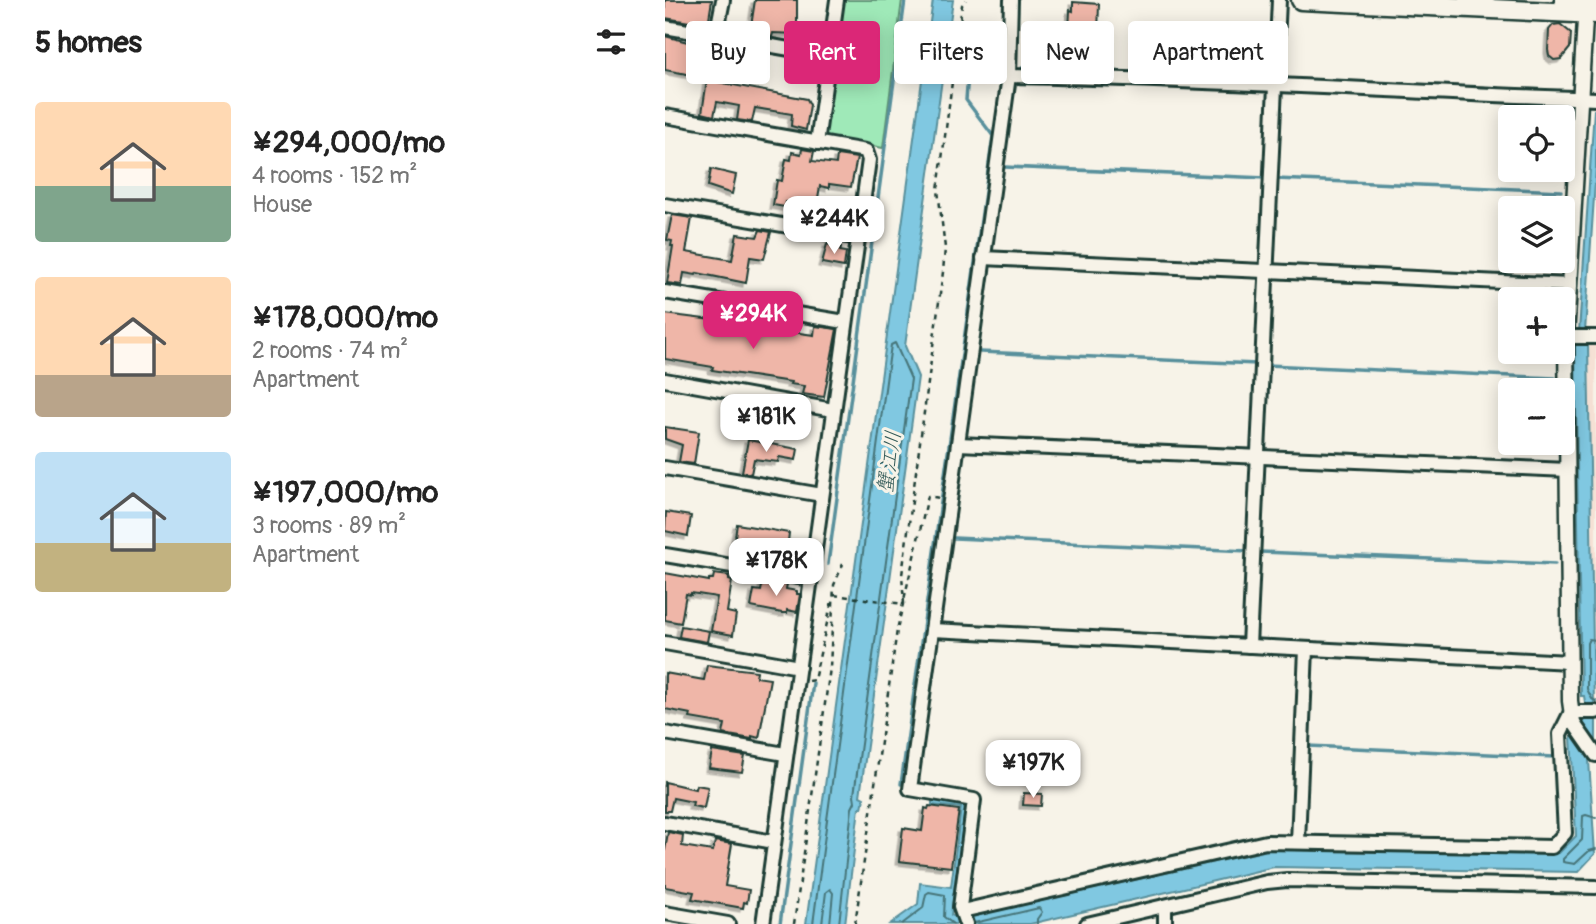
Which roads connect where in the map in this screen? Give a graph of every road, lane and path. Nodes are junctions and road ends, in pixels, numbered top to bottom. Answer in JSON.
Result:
{"nodes":[{"id":1,"x":723,"y":0,"type":"edge"},
{"id":2,"x":837,"y":0,"type":"edge"},
{"id":3,"x":966,"y":0,"type":"edge"},
{"id":4,"x":1010,"y":0,"type":"edge"},
{"id":5,"x":1279,"y":0,"type":"edge"},
{"id":6,"x":1301,"y":0,"type":"edge"},
{"id":7,"x":1565,"y":0,"type":"edge"},
{"id":8,"x":1590,"y":6,"type":"edge"},
{"id":9,"x":719,"y":21,"type":"edge"},
{"id":10,"x":834,"y":21,"type":"edge"},
{"id":11,"x":665,"y":27,"type":"edge"},
{"id":12,"x":686,"y":31,"type":"edge"},
{"id":13,"x":1009,"y":76,"type":"junction"},
{"id":14,"x":825,"y":84,"type":"edge"},
{"id":15,"x":1275,"y":87,"type":"junction"},
{"id":16,"x":1580,"y":99,"type":"junction"},
{"id":17,"x":1596,"y":99,"type":"edge"},
{"id":18,"x":665,"y":116,"type":"edge"},
{"id":19,"x":817,"y":143,"type":"junction"},
{"id":20,"x":665,"y":205,"type":"edge"},
{"id":21,"x":858,"y":238,"type":"junction"},
{"id":22,"x":983,"y":258,"type":"junction"},
{"id":23,"x":1266,"y":271,"type":"junction"},
{"id":24,"x":1569,"y":285,"type":"joint"},
{"id":25,"x":665,"y":292,"type":"edge"},
{"id":26,"x":845,"y":322,"type":"junction"},
{"id":27,"x":1575,"y":337,"type":"edge"},
{"id":28,"x":1596,"y":337,"type":"edge"},
{"id":29,"x":1566,"y":364,"type":"edge"},
{"id":30,"x":665,"y":380,"type":"edge"},
{"id":31,"x":834,"y":410,"type":"junction"},
{"id":32,"x":958,"y":444,"type":"junction"},
{"id":33,"x":1258,"y":457,"type":"junction"},
{"id":34,"x":665,"y":468,"type":"edge"},
{"id":35,"x":1568,"y":470,"type":"junction"},
{"id":36,"x":822,"y":495,"type":"junction"},
{"id":37,"x":934,"y":497,"type":"dead end"},
{"id":38,"x":665,"y":555,"type":"edge"},
{"id":39,"x":843,"y":564,"type":"dead end"},
{"id":40,"x":811,"y":579,"type":"junction"},
{"id":41,"x":834,"y":595,"type":"junction"},
{"id":42,"x":904,"y":604,"type":"junction"},
{"id":43,"x":932,"y":631,"type":"junction"},
{"id":44,"x":665,"y":643,"type":"edge"},
{"id":45,"x":1249,"y":646,"type":"junction"},
{"id":46,"x":1306,"y":649,"type":"junction"},
{"id":47,"x":1570,"y":662,"type":"junction"},
{"id":48,"x":799,"y":667,"type":"junction"},
{"id":49,"x":797,"y":681,"type":"junction"},
{"id":50,"x":1596,"y":712,"type":"edge"},
{"id":51,"x":1572,"y":717,"type":"junction"},
{"id":52,"x":665,"y":733,"type":"edge"},
{"id":53,"x":785,"y":754,"type":"junction"},
{"id":54,"x":1596,"y":755,"type":"edge"},
{"id":55,"x":665,"y":823,"type":"edge"},
{"id":56,"x":774,"y":842,"type":"junction"},
{"id":57,"x":1298,"y":842,"type":"junction"},
{"id":58,"x":1596,"y":887,"type":"edge"},
{"id":59,"x":1165,"y":907,"type":"junction"},
{"id":60,"x":665,"y":913,"type":"edge"},
{"id":61,"x":964,"y":917,"type":"edge"},
{"id":62,"x":728,"y":924,"type":"edge"},
{"id":63,"x":763,"y":924,"type":"edge"},
{"id":64,"x":794,"y":924,"type":"edge"},
{"id":65,"x":855,"y":924,"type":"edge"},
{"id":66,"x":1087,"y":924,"type":"edge"},
{"id":67,"x":1165,"y":924,"type":"edge"}],
"edges":[{"from":1,"to":9,"type":"street"},
{"from":2,"to":10,"type":"street"},
{"from":3,"to":42,"type":"path"},
{"from":4,"to":13,"type":"street"},
{"from":5,"to":15,"type":"street"},
{"from":6,"to":8,"type":"main road"},
{"from":7,"to":8,"type":"main road"},
{"from":8,"to":16,"type":"street"},
{"from":11,"to":12,"type":"street"},
{"from":13,"to":15,"type":"street"},
{"from":13,"to":22,"type":"street"},
{"from":14,"to":19,"type":"street"},
{"from":15,"to":16,"type":"street"},
{"from":15,"to":23,"type":"street"},
{"from":16,"to":17,"type":"street"},
{"from":16,"to":24,"type":"street"},
{"from":18,"to":19,"type":"street"},
{"from":19,"to":21,"type":"street"},
{"from":20,"to":21,"type":"street"},
{"from":21,"to":26,"type":"street"},
{"from":22,"to":23,"type":"street"},
{"from":22,"to":32,"type":"street"},
{"from":23,"to":24,"type":"street"},
{"from":23,"to":33,"type":"street"},
{"from":25,"to":26,"type":"street"},
{"from":26,"to":31,"type":"street"},
{"from":27,"to":28,"type":"street"},
{"from":29,"to":35,"type":"street"},
{"from":30,"to":31,"type":"street"},
{"from":31,"to":36,"type":"street"},
{"from":32,"to":33,"type":"street"},
{"from":32,"to":43,"type":"street"},
{"from":33,"to":35,"type":"street"},
{"from":33,"to":45,"type":"street"},
{"from":34,"to":36,"type":"street"},
{"from":35,"to":47,"type":"street"},
{"from":36,"to":40,"type":"street"},
{"from":37,"to":42,"type":"path"},
{"from":38,"to":40,"type":"street"},
{"from":39,"to":41,"type":"path"},
{"from":40,"to":48,"type":"street"},
{"from":41,"to":42,"type":"path"},
{"from":41,"to":49,"type":"path"},
{"from":41,"to":64,"type":"path"},
{"from":42,"to":65,"type":"path"},
{"from":43,"to":45,"type":"street"},
{"from":43,"to":61,"type":"street"},
{"from":44,"to":48,"type":"street"},
{"from":45,"to":46,"type":"street"},
{"from":46,"to":47,"type":"street"},
{"from":46,"to":57,"type":"street"},
{"from":47,"to":51,"type":"street"},
{"from":48,"to":49,"type":"street"},
{"from":49,"to":53,"type":"street"},
{"from":50,"to":51,"type":"street"},
{"from":51,"to":54,"type":"street"},
{"from":51,"to":57,"type":"street"},
{"from":52,"to":53,"type":"street"},
{"from":53,"to":56,"type":"street"},
{"from":55,"to":56,"type":"street"},
{"from":56,"to":63,"type":"street"},
{"from":57,"to":61,"type":"street"},
{"from":58,"to":59,"type":"street"},
{"from":59,"to":66,"type":"street"},
{"from":59,"to":67,"type":"street"},
{"from":60,"to":62,"type":"street"}]}
